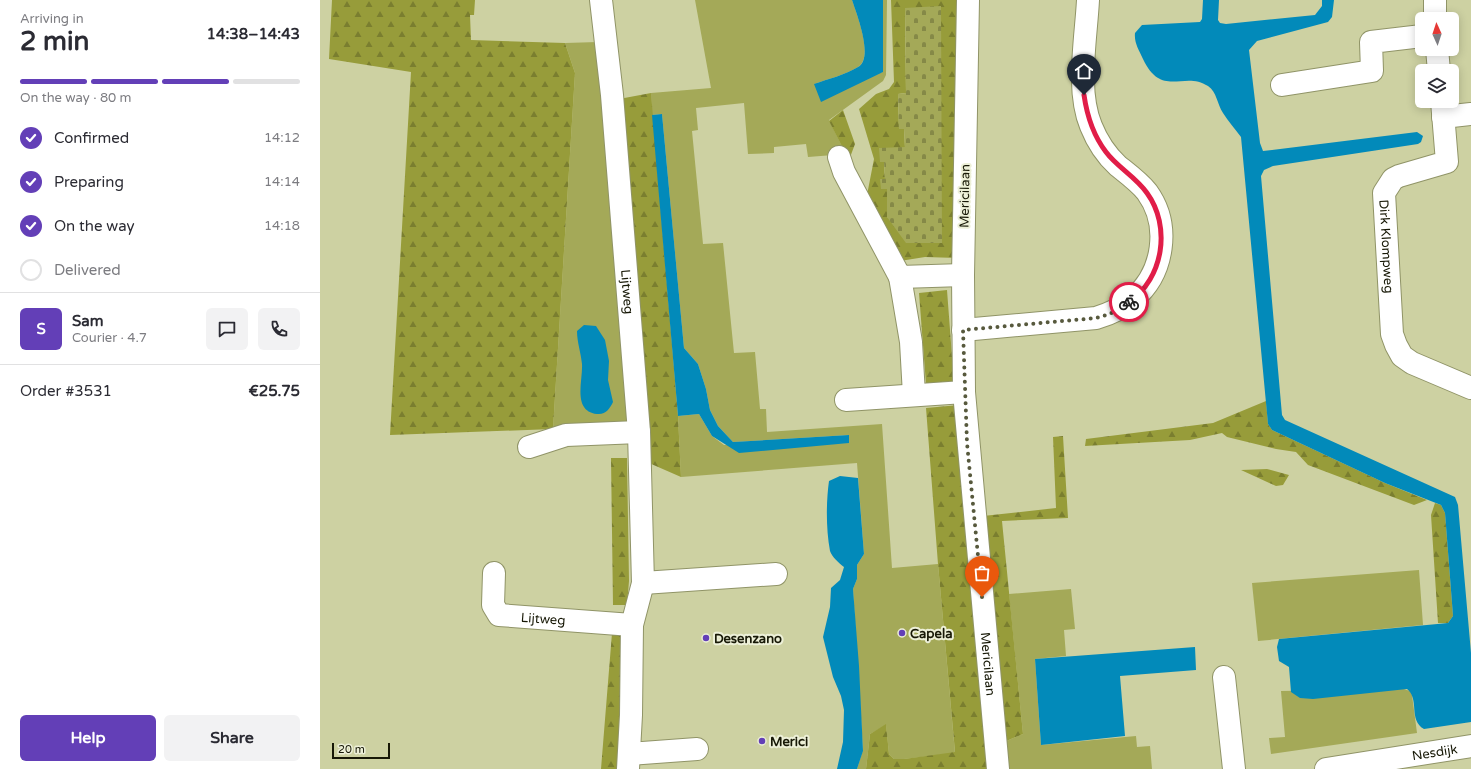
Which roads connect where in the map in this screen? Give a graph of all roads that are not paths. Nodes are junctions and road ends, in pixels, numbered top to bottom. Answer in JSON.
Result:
{"nodes":[{"id":1,"x":601,"y":0,"type":"edge"},
{"id":2,"x":968,"y":0,"type":"edge"},
{"id":3,"x":1088,"y":0,"type":"edge"},
{"id":4,"x":1436,"y":0,"type":"edge"},
{"id":5,"x":1435,"y":12,"type":"edge"},
{"id":6,"x":1415,"y":37,"type":"edge"},
{"id":7,"x":1282,"y":85,"type":"dead end"},
{"id":8,"x":1443,"y":109,"type":"edge"},
{"id":9,"x":1471,"y":114,"type":"edge"},
{"id":10,"x":838,"y":157,"type":"dead end"},
{"id":11,"x":963,"y":275,"type":"junction"},
{"id":12,"x":900,"y":277,"type":"junction"},
{"id":13,"x":963,"y":330,"type":"junction"},
{"id":14,"x":1471,"y":388,"type":"edge"},
{"id":15,"x":964,"y":392,"type":"junction"},
{"id":16,"x":914,"y":395,"type":"junction"},
{"id":17,"x":846,"y":400,"type":"dead end"},
{"id":18,"x":639,"y":432,"type":"junction"},
{"id":19,"x":529,"y":446,"type":"dead end"},
{"id":20,"x":494,"y":573,"type":"dead end"},
{"id":21,"x":776,"y":574,"type":"dead end"},
{"id":22,"x":643,"y":583,"type":"junction"},
{"id":23,"x":632,"y":625,"type":"junction"},
{"id":24,"x":1224,"y":677,"type":"dead end"},
{"id":25,"x":1471,"y":746,"type":"edge"},
{"id":26,"x":697,"y":749,"type":"dead end"},
{"id":27,"x":628,"y":762,"type":"edge"},
{"id":28,"x":998,"y":769,"type":"edge"},
{"id":29,"x":1234,"y":769,"type":"edge"},
{"id":30,"x":1326,"y":769,"type":"edge"}],
"edges":[{"from":1,"to":18,"type":"street","name":"Lijtweg"},
{"from":2,"to":11,"type":"street","name":"Mericilaan"},
{"from":3,"to":13,"type":"street"},
{"from":4,"to":5,"type":"street"},
{"from":6,"to":7,"type":"street"},
{"from":8,"to":9,"type":"street"},
{"from":8,"to":14,"type":"street","name":"Dirk Klompweg"},
{"from":10,"to":12,"type":"street"},
{"from":11,"to":12,"type":"street"},
{"from":11,"to":13,"type":"street","name":"Mericilaan"},
{"from":12,"to":16,"type":"street"},
{"from":13,"to":15,"type":"street","name":"Mericilaan"},
{"from":15,"to":16,"type":"street"},
{"from":15,"to":28,"type":"street","name":"Mericilaan"},
{"from":16,"to":17,"type":"street"},
{"from":18,"to":19,"type":"street"},
{"from":18,"to":22,"type":"street","name":"Lijtweg"},
{"from":20,"to":23,"type":"street","name":"Lijtweg"},
{"from":21,"to":22,"type":"street"},
{"from":22,"to":23,"type":"street","name":"Lijtweg"},
{"from":23,"to":27,"type":"street","name":"Lijtweg"},
{"from":24,"to":29,"type":"street"},
{"from":25,"to":30,"type":"street","name":"Nesdijk"},
{"from":26,"to":27,"type":"street"}]}
